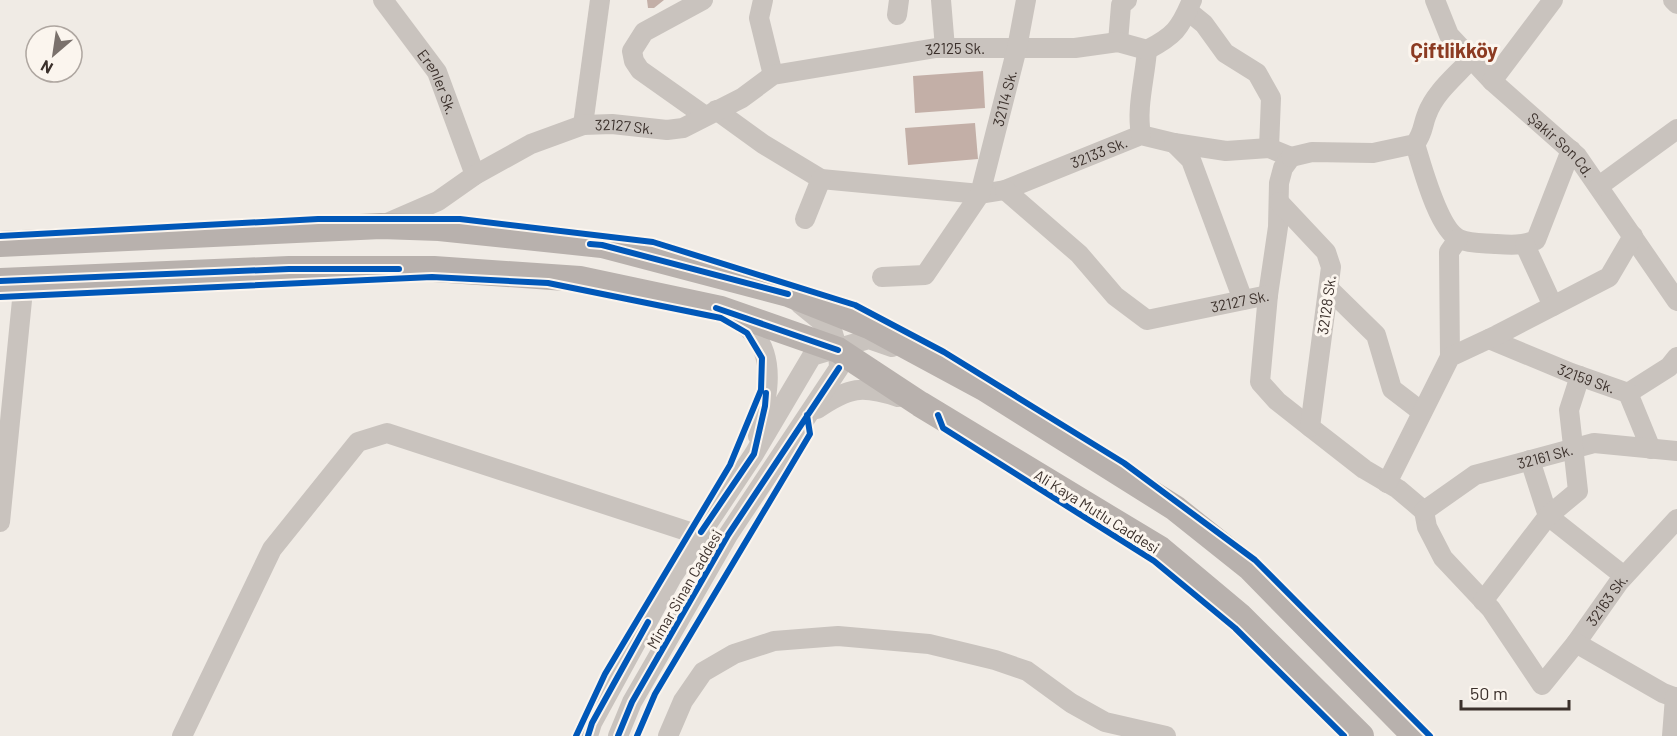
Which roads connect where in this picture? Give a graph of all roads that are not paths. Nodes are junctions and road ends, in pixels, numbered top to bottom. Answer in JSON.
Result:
{"nodes":[{"id":1,"x":383,"y":0,"type":"edge"},
{"id":2,"x":600,"y":0,"type":"edge"},
{"id":3,"x":703,"y":0,"type":"edge"},
{"id":4,"x":763,"y":0,"type":"edge"},
{"id":5,"x":941,"y":0,"type":"edge"},
{"id":6,"x":1026,"y":0,"type":"edge"},
{"id":7,"x":1127,"y":0,"type":"edge"},
{"id":8,"x":1435,"y":0,"type":"edge"},
{"id":9,"x":1553,"y":0,"type":"edge"},
{"id":10,"x":1673,"y":0,"type":"edge"},
{"id":11,"x":1677,"y":4,"type":"edge"},
{"id":12,"x":1190,"y":5,"type":"edge"},
{"id":13,"x":1118,"y":42,"type":"junction"},
{"id":14,"x":945,"y":48,"type":"junction"},
{"id":15,"x":1017,"y":48,"type":"junction"},
{"id":16,"x":1147,"y":50,"type":"junction"},
{"id":17,"x":1472,"y":59,"type":"junction"},
{"id":18,"x":773,"y":75,"type":"junction"},
{"id":19,"x":1492,"y":81,"type":"junction"},
{"id":20,"x":711,"y":113,"type":"junction"},
{"id":21,"x":583,"y":124,"type":"junction"},
{"id":22,"x":1677,"y":129,"type":"edge"},
{"id":23,"x":1141,"y":135,"type":"junction"},
{"id":24,"x":1174,"y":143,"type":"junction"},
{"id":25,"x":1415,"y":144,"type":"junction"},
{"id":26,"x":1269,"y":147,"type":"junction"},
{"id":27,"x":1571,"y":150,"type":"junction"},
{"id":28,"x":1292,"y":157,"type":"junction"},
{"id":29,"x":475,"y":175,"type":"junction"},
{"id":30,"x":821,"y":179,"type":"junction"},
{"id":31,"x":1599,"y":186,"type":"junction"},
{"id":32,"x":1005,"y":190,"type":"junction"},
{"id":33,"x":980,"y":194,"type":"junction"},
{"id":34,"x":438,"y":201,"type":"junction"},
{"id":35,"x":1279,"y":202,"type":"junction"},
{"id":36,"x":805,"y":219,"type":"dead end"},
{"id":37,"x":381,"y":226,"type":"junction"},
{"id":38,"x":439,"y":228,"type":"junction"},
{"id":39,"x":1633,"y":236,"type":"junction"},
{"id":40,"x":1458,"y":238,"type":"junction"},
{"id":41,"x":1525,"y":245,"type":"junction"},
{"id":42,"x":3,"y":246,"type":"edge"},
{"id":43,"x":882,"y":277,"type":"dead end"},
{"id":44,"x":12,"y":281,"type":"edge"},
{"id":45,"x":1329,"y":289,"type":"junction"},
{"id":46,"x":788,"y":294,"type":"junction"},
{"id":47,"x":1268,"y":295,"type":"junction"},
{"id":48,"x":1243,"y":300,"type":"junction"},
{"id":49,"x":1677,"y":300,"type":"edge"},
{"id":50,"x":1553,"y":306,"type":"junction"},
{"id":51,"x":721,"y":309,"type":"junction"},
{"id":52,"x":1489,"y":339,"type":"junction"},
{"id":53,"x":1450,"y":357,"type":"junction"},
{"id":54,"x":1677,"y":357,"type":"edge"},
{"id":55,"x":838,"y":359,"type":"junction"},
{"id":56,"x":942,"y":365,"type":"junction"},
{"id":57,"x":1580,"y":376,"type":"junction"},
{"id":58,"x":1628,"y":393,"type":"junction"},
{"id":59,"x":920,"y":404,"type":"junction"},
{"id":60,"x":1422,"y":412,"type":"junction"},
{"id":61,"x":807,"y":415,"type":"junction"},
{"id":62,"x":1310,"y":427,"type":"junction"},
{"id":63,"x":1574,"y":449,"type":"junction"},
{"id":64,"x":1651,"y":449,"type":"junction"},
{"id":65,"x":1677,"y":451,"type":"edge"},
{"id":66,"x":754,"y":454,"type":"junction"},
{"id":67,"x":1530,"y":460,"type":"junction"},
{"id":68,"x":1387,"y":483,"type":"junction"},
{"id":69,"x":1424,"y":511,"type":"junction"},
{"id":70,"x":1548,"y":516,"type":"junction"},
{"id":71,"x":1677,"y":519,"type":"edge"},
{"id":72,"x":0,"y":522,"type":"edge"},
{"id":73,"x":699,"y":534,"type":"junction"},
{"id":74,"x":1624,"y":576,"type":"junction"},
{"id":75,"x":1484,"y":601,"type":"junction"},
{"id":76,"x":1576,"y":644,"type":"junction"},
{"id":77,"x":1676,"y":697,"type":"edge"},
{"id":78,"x":182,"y":736,"type":"edge"},
{"id":79,"x":588,"y":736,"type":"edge"},
{"id":80,"x":618,"y":736,"type":"edge"},
{"id":81,"x":668,"y":736,"type":"edge"},
{"id":82,"x":1166,"y":736,"type":"edge"},
{"id":83,"x":1361,"y":736,"type":"edge"},
{"id":84,"x":1415,"y":736,"type":"edge"},
{"id":85,"x":1672,"y":736,"type":"edge"}],
"edges":[{"from":1,"to":29,"type":"street","name":"Erenler Sk."},
{"from":2,"to":21,"type":"street"},
{"from":3,"to":20,"type":"street"},
{"from":4,"to":18,"type":"street"},
{"from":5,"to":14,"type":"street"},
{"from":6,"to":15,"type":"street","name":"32114 Sk."},
{"from":7,"to":13,"type":"street"},
{"from":8,"to":17,"type":"street","name":"Şakir Son Cd."},
{"from":9,"to":19,"type":"street"},
{"from":10,"to":11,"type":"street"},
{"from":12,"to":16,"type":"street"},
{"from":12,"to":26,"type":"street"},
{"from":13,"to":15,"type":"street","name":"32125 Sk."},
{"from":13,"to":16,"type":"street","name":"32125 Sk."},
{"from":14,"to":15,"type":"street","name":"32125 Sk."},
{"from":14,"to":18,"type":"street","name":"32125 Sk."},
{"from":15,"to":33,"type":"street","name":"32114 Sk."},
{"from":16,"to":23,"type":"street"},
{"from":17,"to":19,"type":"street","name":"Şakir Son Cd."},
{"from":17,"to":25,"type":"street"},
{"from":18,"to":20,"type":"street","name":"32125 Sk."},
{"from":19,"to":27,"type":"street","name":"Şakir Son Cd."},
{"from":20,"to":21,"type":"street","name":"32127 Sk."},
{"from":20,"to":30,"type":"street"},
{"from":21,"to":29,"type":"street","name":"32127 Sk."},
{"from":22,"to":31,"type":"street"},
{"from":23,"to":24,"type":"street","name":"32133 Sk."},
{"from":23,"to":32,"type":"street","name":"32133 Sk."},
{"from":24,"to":26,"type":"street","name":"32133 Sk."},
{"from":24,"to":48,"type":"street"},
{"from":25,"to":28,"type":"street"},
{"from":25,"to":40,"type":"street"},
{"from":26,"to":28,"type":"street","name":"32133 Sk."},
{"from":27,"to":31,"type":"street","name":"Şakir Son Cd."},
{"from":27,"to":41,"type":"street"},
{"from":28,"to":35,"type":"street"},
{"from":29,"to":34,"type":"street","name":"32127 Sk."},
{"from":30,"to":33,"type":"street"},
{"from":30,"to":36,"type":"street"},
{"from":31,"to":39,"type":"street","name":"Şakir Son Cd."},
{"from":32,"to":33,"type":"street","name":"32133 Sk."},
{"from":32,"to":48,"type":"street","name":"32127 Sk."},
{"from":33,"to":43,"type":"street","name":"32114 Sk."},
{"from":34,"to":37,"type":"street","name":"32127 Sk."},
{"from":34,"to":38,"type":"street"},
{"from":35,"to":45,"type":"street","name":"32128 Sk."},
{"from":35,"to":47,"type":"street"},
{"from":37,"to":38,"type":"main road"},
{"from":37,"to":42,"type":"main road"},
{"from":38,"to":46,"type":"main road"},
{"from":39,"to":49,"type":"street","name":"Şakir Son Cd."},
{"from":39,"to":50,"type":"street"},
{"from":40,"to":41,"type":"street"},
{"from":40,"to":53,"type":"street"},
{"from":41,"to":50,"type":"street"},
{"from":44,"to":51,"type":"main road","name":"Ali Kaya Mutlu Caddesi"},
{"from":44,"to":72,"type":"street"},
{"from":45,"to":60,"type":"street"},
{"from":45,"to":62,"type":"street","name":"32128 Sk."},
{"from":46,"to":55,"type":"street"},
{"from":46,"to":56,"type":"main road"},
{"from":47,"to":48,"type":"street","name":"32127 Sk."},
{"from":47,"to":62,"type":"street","name":"32127 Sk."},
{"from":50,"to":52,"type":"street"},
{"from":51,"to":55,"type":"main road","name":"Ali Kaya Mutlu Caddesi"},
{"from":51,"to":66,"type":"street"},
{"from":52,"to":53,"type":"street"},
{"from":52,"to":57,"type":"street","name":"32159 Sk."},
{"from":53,"to":60,"type":"street"},
{"from":54,"to":58,"type":"street","name":"32159 Sk."},
{"from":55,"to":56,"type":"street","name":"Mimar Sinan Caddesi"},
{"from":55,"to":59,"type":"main road","name":"Ali Kaya Mutlu Caddesi"},
{"from":55,"to":61,"type":"street","name":"Mimar Sinan Caddesi"},
{"from":55,"to":66,"type":"street","name":"Mimar Sinan Caddesi"},
{"from":56,"to":84,"type":"main road"},
{"from":57,"to":58,"type":"street","name":"32159 Sk."},
{"from":57,"to":63,"type":"street"},
{"from":58,"to":64,"type":"street"},
{"from":59,"to":61,"type":"street"},
{"from":59,"to":83,"type":"main road","name":"Ali Kaya Mutlu Caddesi"},
{"from":60,"to":68,"type":"street"},
{"from":61,"to":80,"type":"street","name":"Mimar Sinan Caddesi"},
{"from":62,"to":68,"type":"street","name":"32127 Sk."},
{"from":63,"to":64,"type":"street","name":"32161 Sk."},
{"from":63,"to":67,"type":"street","name":"32161 Sk."},
{"from":63,"to":70,"type":"street"},
{"from":64,"to":65,"type":"street","name":"32161 Sk."},
{"from":66,"to":73,"type":"street","name":"Mimar Sinan Caddesi"},
{"from":67,"to":69,"type":"street","name":"32161 Sk."},
{"from":67,"to":70,"type":"street"},
{"from":68,"to":69,"type":"street","name":"32127 Sk."},
{"from":69,"to":75,"type":"street"},
{"from":70,"to":74,"type":"street"},
{"from":70,"to":75,"type":"street"},
{"from":71,"to":74,"type":"street","name":"32163 Sk."},
{"from":73,"to":78,"type":"street"},
{"from":73,"to":79,"type":"street","name":"Mimar Sinan Caddesi"},
{"from":74,"to":76,"type":"street","name":"32163 Sk."},
{"from":75,"to":76,"type":"street","name":"32163 Sk."},
{"from":76,"to":77,"type":"street"},
{"from":77,"to":85,"type":"street"},
{"from":81,"to":82,"type":"street"}]}
